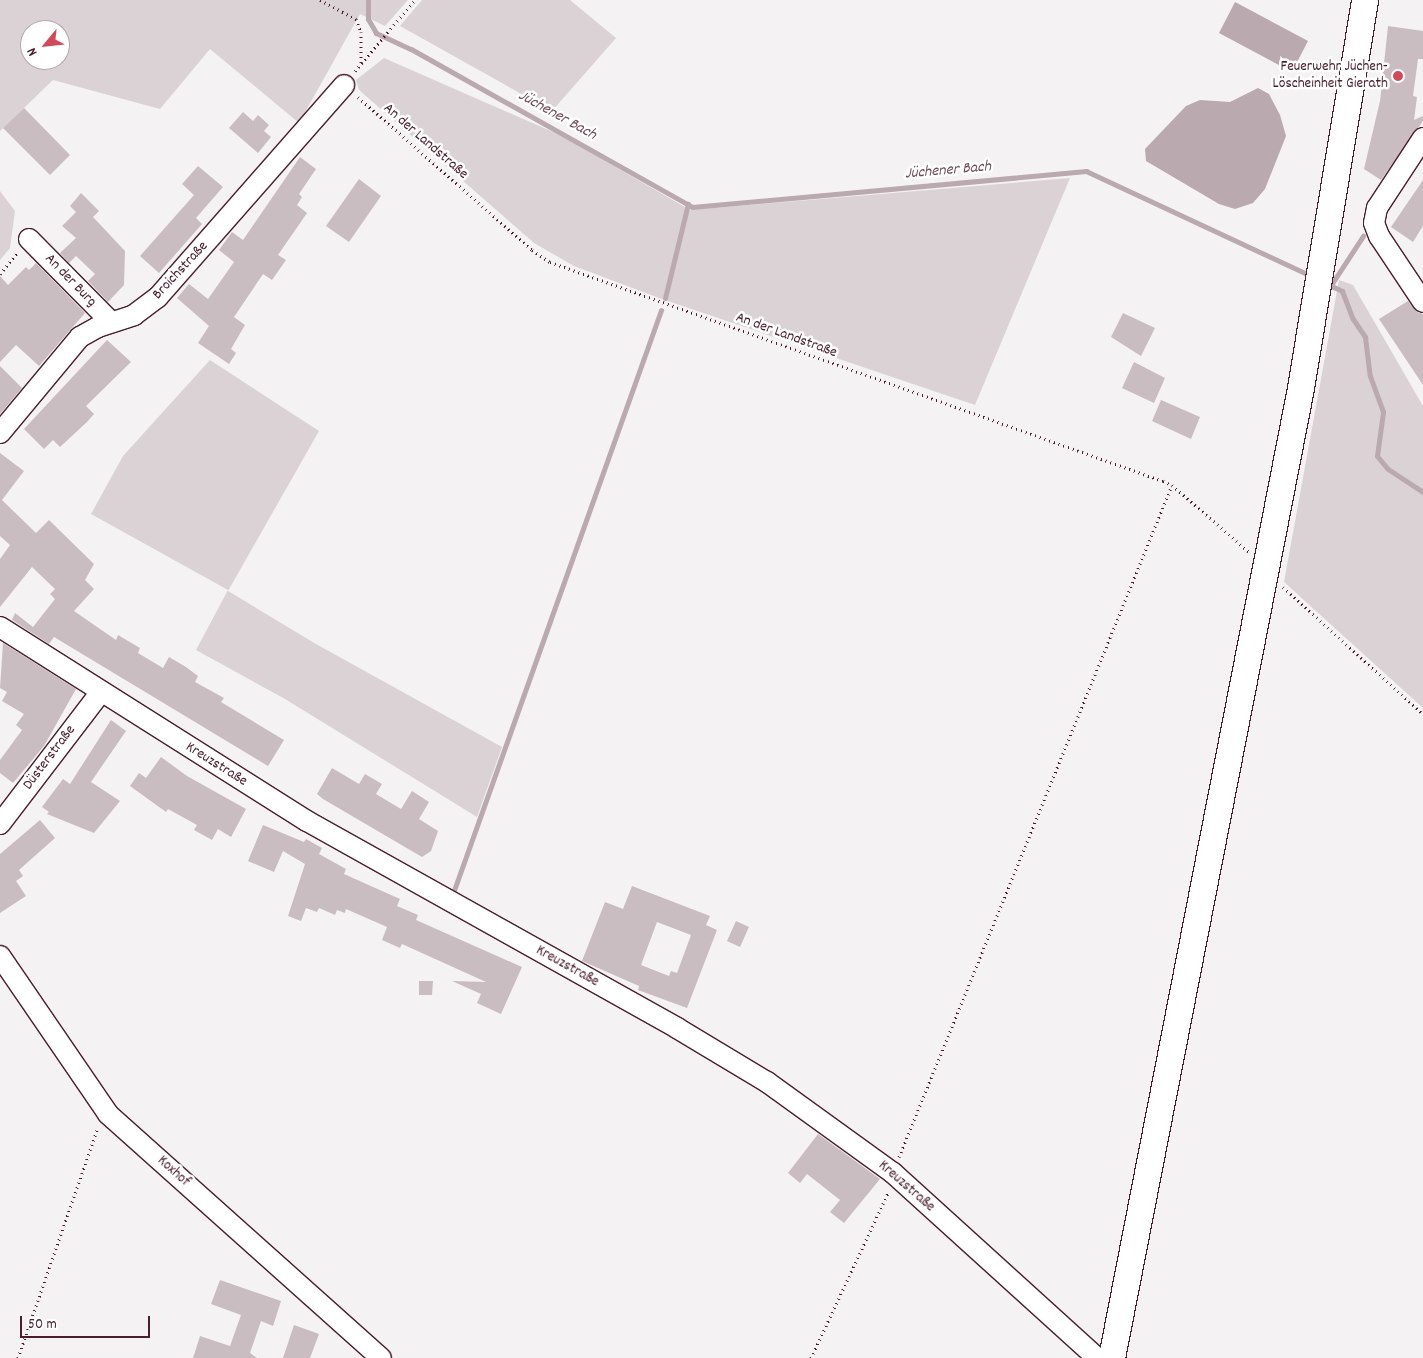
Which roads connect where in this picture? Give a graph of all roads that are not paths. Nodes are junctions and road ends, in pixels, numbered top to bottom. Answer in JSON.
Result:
{"nodes":[{"id":1,"x":1367,"y":4,"type":"edge"},
{"id":2,"x":344,"y":85,"type":"road end"},
{"id":3,"x":1420,"y":147,"type":"edge"},
{"id":4,"x":29,"y":239,"type":"road end"},
{"id":5,"x":1423,"y":302,"type":"edge"},
{"id":6,"x":110,"y":322,"type":"junction"},
{"id":7,"x":0,"y":433,"type":"edge"},
{"id":8,"x":0,"y":627,"type":"edge"},
{"id":9,"x":100,"y":693,"type":"junction"},
{"id":10,"x":0,"y":824,"type":"edge"},
{"id":11,"x":0,"y":956,"type":"edge"},
{"id":12,"x":381,"y":1358,"type":"edge"},
{"id":13,"x":1096,"y":1358,"type":"edge"},
{"id":14,"x":1112,"y":1358,"type":"edge"}],
"edges":[{"from":1,"to":14,"type":"main road"},
{"from":2,"to":6,"type":"street","name":"Broichstraße"},
{"from":3,"to":5,"type":"street"},
{"from":4,"to":6,"type":"street","name":"An der Burg"},
{"from":6,"to":7,"type":"street","name":"Broichstraße"},
{"from":8,"to":9,"type":"street","name":"Kreuzstraße"},
{"from":9,"to":10,"type":"street","name":"Düsterstraße"},
{"from":9,"to":13,"type":"street","name":"Kreuzstraße"},
{"from":11,"to":12,"type":"street","name":"Koxhof"}]}
